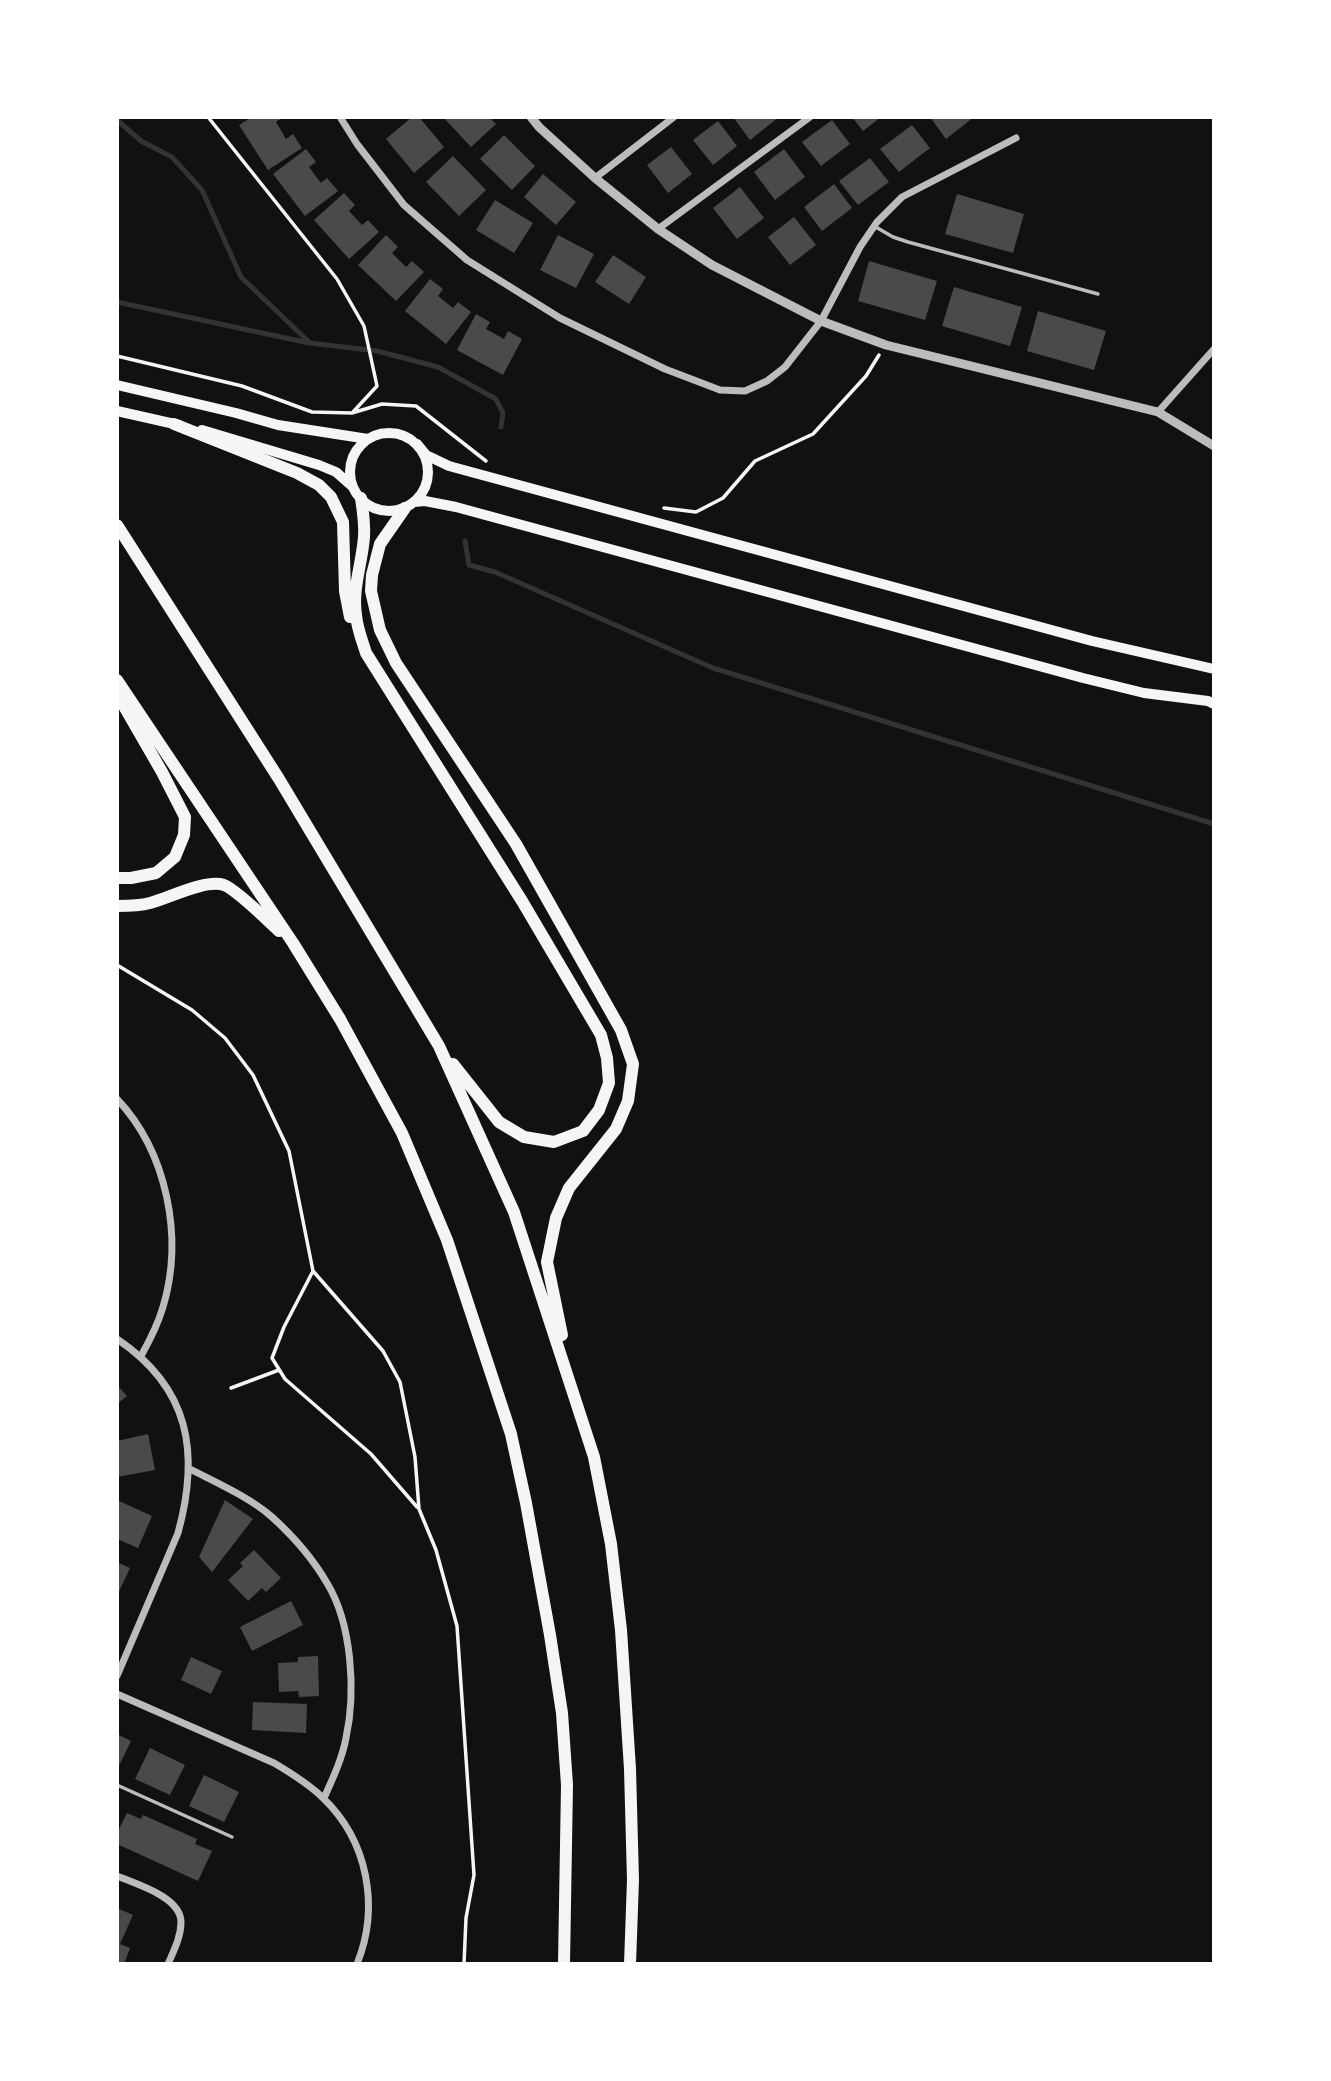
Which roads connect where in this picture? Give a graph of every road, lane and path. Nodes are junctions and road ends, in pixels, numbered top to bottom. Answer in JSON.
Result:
{"nodes":[{"id":1,"x":208,"y":117,"type":"edge"},
{"id":2,"x":340,"y":117,"type":"edge"},
{"id":3,"x":531,"y":117,"type":"edge"},
{"id":4,"x":674,"y":117,"type":"edge"},
{"id":5,"x":810,"y":117,"type":"edge"},
{"id":6,"x":1016,"y":138,"type":"dead end"},
{"id":7,"x":595,"y":178,"type":"junction"},
{"id":8,"x":874,"y":226,"type":"junction"},
{"id":9,"x":658,"y":229,"type":"junction"},
{"id":10,"x":1098,"y":294,"type":"dead end"},
{"id":11,"x":821,"y":321,"type":"junction"},
{"id":12,"x":886,"y":345,"type":"junction"},
{"id":13,"x":1214,"y":349,"type":"edge"},
{"id":14,"x":117,"y":356,"type":"edge"},
{"id":15,"x":117,"y":385,"type":"edge"},
{"id":16,"x":117,"y":411,"type":"edge"},
{"id":17,"x":1158,"y":412,"type":"junction"},
{"id":18,"x":352,"y":413,"type":"junction"},
{"id":19,"x":174,"y":424,"type":"junction"},
{"id":20,"x":368,"y":439,"type":"junction"},
{"id":21,"x":417,"y":444,"type":"junction"},
{"id":22,"x":1214,"y":446,"type":"edge"},
{"id":23,"x":492,"y":466,"type":"dead end"},
{"id":24,"x":357,"y":493,"type":"junction"},
{"id":25,"x":410,"y":505,"type":"junction"},
{"id":26,"x":655,"y":507,"type":"dead end"},
{"id":27,"x":117,"y":525,"type":"edge"},
{"id":28,"x":366,"y":653,"type":"junction"},
{"id":29,"x":1214,"y":669,"type":"edge"},
{"id":30,"x":117,"y":680,"type":"edge"},
{"id":31,"x":117,"y":693,"type":"edge"},
{"id":32,"x":1214,"y":704,"type":"edge"},
{"id":33,"x":117,"y":878,"type":"edge"},
{"id":34,"x":117,"y":906,"type":"edge"},
{"id":35,"x":293,"y":943,"type":"junction"},
{"id":36,"x":117,"y":965,"type":"edge"},
{"id":37,"x":439,"y":1046,"type":"junction"},
{"id":38,"x":117,"y":1099,"type":"edge"},
{"id":39,"x":313,"y":1271,"type":"junction"},
{"id":40,"x":117,"y":1339,"type":"edge"},
{"id":41,"x":141,"y":1356,"type":"junction"},
{"id":42,"x":279,"y":1370,"type":"junction"},
{"id":43,"x":231,"y":1388,"type":"dead end"},
{"id":44,"x":575,"y":1397,"type":"junction"},
{"id":45,"x":190,"y":1469,"type":"junction"},
{"id":46,"x":419,"y":1509,"type":"junction"},
{"id":47,"x":117,"y":1676,"type":"edge"},
{"id":48,"x":117,"y":1694,"type":"edge"},
{"id":49,"x":117,"y":1785,"type":"edge"},
{"id":50,"x":324,"y":1798,"type":"junction"},
{"id":51,"x":232,"y":1837,"type":"dead end"},
{"id":52,"x":117,"y":1876,"type":"edge"},
{"id":53,"x":168,"y":1964,"type":"edge"},
{"id":54,"x":357,"y":1964,"type":"edge"},
{"id":55,"x":464,"y":1964,"type":"edge"},
{"id":56,"x":564,"y":1964,"type":"edge"},
{"id":57,"x":630,"y":1964,"type":"edge"}],
"edges":[{"from":1,"to":18,"type":"path"},
{"from":2,"to":11,"type":"street"},
{"from":3,"to":7,"type":"street"},
{"from":4,"to":7,"type":"street"},
{"from":5,"to":9,"type":"street"},
{"from":6,"to":8,"type":"street"},
{"from":7,"to":9,"type":"street"},
{"from":8,"to":10,"type":"lane"},
{"from":8,"to":11,"type":"street"},
{"from":9,"to":11,"type":"street"},
{"from":11,"to":12,"type":"street"},
{"from":12,"to":17,"type":"street"},
{"from":12,"to":26,"type":"path"},
{"from":13,"to":17,"type":"street"},
{"from":14,"to":18,"type":"path"},
{"from":15,"to":20,"type":"main road"},
{"from":16,"to":19,"type":"main road"},
{"from":17,"to":22,"type":"street"},
{"from":18,"to":23,"type":"path"},
{"from":19,"to":24,"type":"main road"},
{"from":19,"to":28,"type":"highway"},
{"from":20,"to":21,"type":"main road"},
{"from":20,"to":24,"type":"main road"},
{"from":21,"to":25,"type":"main road"},
{"from":21,"to":29,"type":"main road"},
{"from":24,"to":25,"type":"main road"},
{"from":24,"to":28,"type":"highway"},
{"from":25,"to":32,"type":"main road"},
{"from":25,"to":44,"type":"highway"},
{"from":27,"to":37,"type":"highway"},
{"from":28,"to":37,"type":"highway"},
{"from":30,"to":35,"type":"highway"},
{"from":31,"to":33,"type":"highway"},
{"from":34,"to":35,"type":"highway"},
{"from":35,"to":56,"type":"highway"},
{"from":36,"to":39,"type":"path"},
{"from":37,"to":44,"type":"highway"},
{"from":38,"to":41,"type":"street"},
{"from":39,"to":42,"type":"path"},
{"from":39,"to":46,"type":"path"},
{"from":40,"to":41,"type":"street"},
{"from":41,"to":45,"type":"street"},
{"from":42,"to":43,"type":"path"},
{"from":42,"to":46,"type":"path"},
{"from":44,"to":57,"type":"highway"},
{"from":45,"to":47,"type":"street"},
{"from":45,"to":50,"type":"street"},
{"from":46,"to":55,"type":"path"},
{"from":48,"to":50,"type":"street"},
{"from":49,"to":51,"type":"lane"},
{"from":50,"to":54,"type":"street"},
{"from":52,"to":53,"type":"street"}]}
